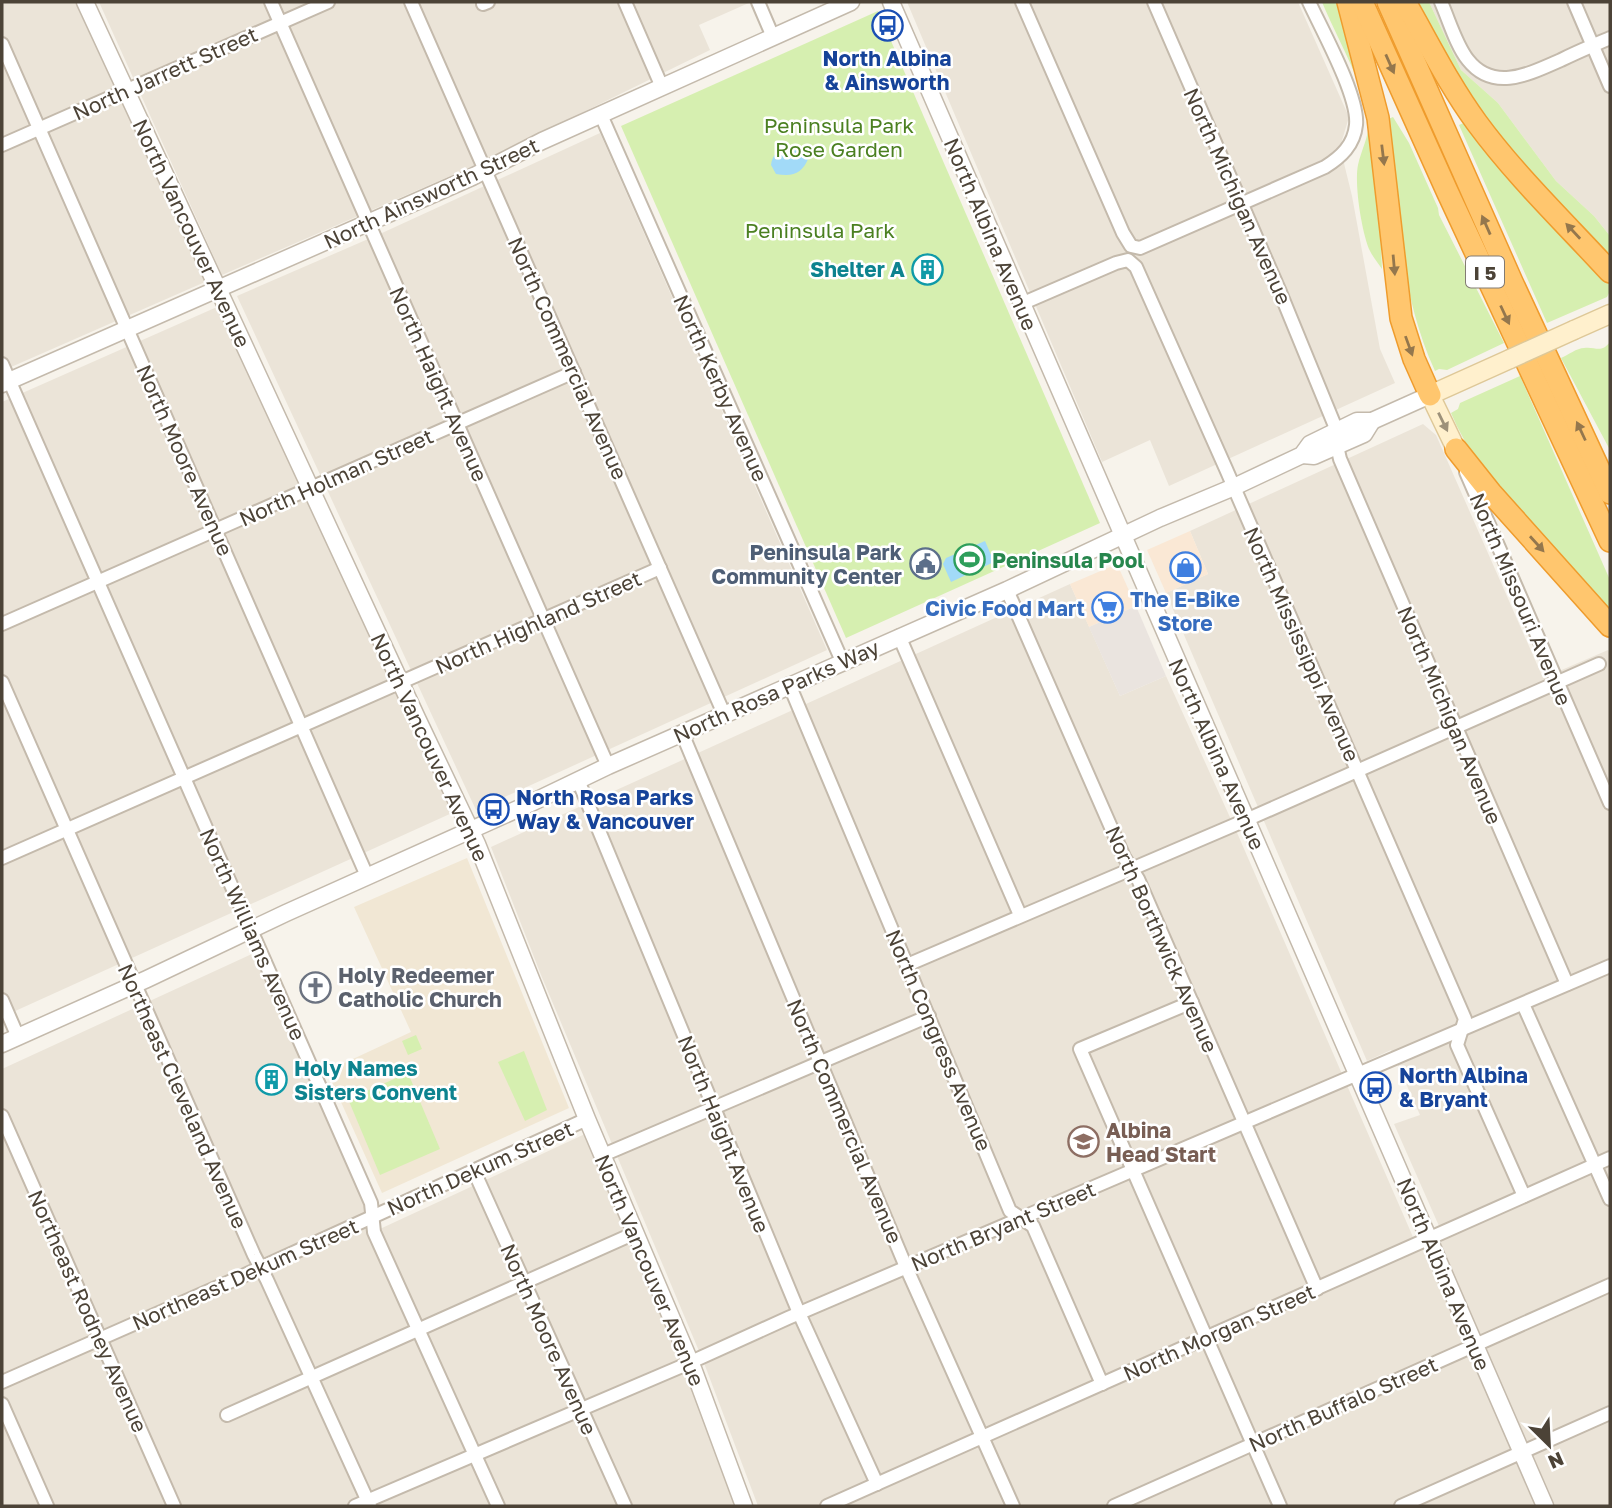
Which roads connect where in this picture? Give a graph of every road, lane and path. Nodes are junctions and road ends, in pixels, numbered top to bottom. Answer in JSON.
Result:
{"nodes":[{"id":1,"x":85,"y":2,"type":"edge"},
{"id":2,"x":271,"y":2,"type":"edge"},
{"id":3,"x":328,"y":2,"type":"edge"},
{"id":4,"x":411,"y":2,"type":"edge"},
{"id":5,"x":625,"y":2,"type":"edge"},
{"id":6,"x":758,"y":2,"type":"edge"},
{"id":7,"x":851,"y":2,"type":"edge"},
{"id":8,"x":891,"y":2,"type":"edge"},
{"id":9,"x":1022,"y":2,"type":"edge"},
{"id":10,"x":1153,"y":2,"type":"edge"},
{"id":11,"x":1309,"y":2,"type":"edge"},
{"id":12,"x":1348,"y":2,"type":"edge"},
{"id":13,"x":1362,"y":2,"type":"edge"},
{"id":14,"x":1388,"y":2,"type":"edge"},
{"id":15,"x":1405,"y":2,"type":"edge"},
{"id":16,"x":1441,"y":2,"type":"edge"},
{"id":17,"x":1574,"y":2,"type":"edge"},
{"id":18,"x":280,"y":23,"type":"junction"},
{"id":19,"x":773,"y":37,"type":"junction"},
{"id":20,"x":1610,"y":38,"type":"edge"},
{"id":21,"x":2,"y":44,"type":"edge"},
{"id":22,"x":1593,"y":46,"type":"junction"},
{"id":23,"x":1610,"y":86,"type":"edge"},
{"id":24,"x":662,"y":87,"type":"junction"},
{"id":25,"x":126,"y":90,"type":"junction"},
{"id":26,"x":601,"y":115,"type":"junction"},
{"id":27,"x":39,"y":129,"type":"junction"},
{"id":28,"x":2,"y":145,"type":"edge"},
{"id":29,"x":485,"y":170,"type":"junction"},
{"id":30,"x":1242,"y":204,"type":"junction"},
{"id":31,"x":368,"y":223,"type":"junction"},
{"id":32,"x":1610,"y":272,"type":"edge"},
{"id":33,"x":218,"y":289,"type":"junction"},
{"id":34,"x":1021,"y":304,"type":"junction"},
{"id":35,"x":1610,"y":314,"type":"edge"},
{"id":36,"x":127,"y":329,"type":"junction"},
{"id":37,"x":2,"y":363,"type":"edge"},
{"id":38,"x":574,"y":372,"type":"junction"},
{"id":39,"x":5,"y":382,"type":"edge"},
{"id":40,"x":1430,"y":395,"type":"junction"},
{"id":41,"x":457,"y":424,"type":"junction"},
{"id":42,"x":1337,"y":438,"type":"junction"},
{"id":43,"x":1456,"y":449,"type":"junction"},
{"id":44,"x":310,"y":488,"type":"junction"},
{"id":45,"x":1234,"y":488,"type":"junction"},
{"id":46,"x":1610,"y":493,"type":"edge"},
{"id":47,"x":215,"y":530,"type":"junction"},
{"id":48,"x":1122,"y":536,"type":"junction"},
{"id":49,"x":1610,"y":541,"type":"edge"},
{"id":50,"x":660,"y":568,"type":"junction"},
{"id":51,"x":98,"y":582,"type":"junction"},
{"id":52,"x":1007,"y":590,"type":"junction"},
{"id":53,"x":543,"y":620,"type":"junction"},
{"id":54,"x":2,"y":624,"type":"edge"},
{"id":55,"x":1610,"y":626,"type":"edge"},
{"id":56,"x":899,"y":636,"type":"junction"},
{"id":57,"x":842,"y":662,"type":"junction"},
{"id":58,"x":1599,"y":664,"type":"dead end"},
{"id":59,"x":2,"y":682,"type":"edge"},
{"id":60,"x":1557,"y":682,"type":"junction"},
{"id":61,"x":401,"y":683,"type":"junction"},
{"id":62,"x":789,"y":684,"type":"junction"},
{"id":63,"x":724,"y":714,"type":"junction"},
{"id":64,"x":301,"y":726,"type":"junction"},
{"id":65,"x":1455,"y":726,"type":"junction"},
{"id":66,"x":682,"y":733,"type":"junction"},
{"id":67,"x":608,"y":766,"type":"junction"},
{"id":68,"x":1357,"y":770,"type":"junction"},
{"id":69,"x":184,"y":778,"type":"junction"},
{"id":70,"x":578,"y":780,"type":"junction"},
{"id":71,"x":1610,"y":803,"type":"edge"},
{"id":72,"x":1246,"y":820,"type":"junction"},
{"id":73,"x":66,"y":830,"type":"junction"},
{"id":74,"x":471,"y":830,"type":"junction"},
{"id":75,"x":2,"y":858,"type":"edge"},
{"id":76,"x":1132,"y":869,"type":"junction"},
{"id":77,"x":367,"y":876,"type":"junction"},
{"id":78,"x":1020,"y":915,"type":"junction"},
{"id":79,"x":251,"y":929,"type":"junction"},
{"id":80,"x":907,"y":965,"type":"junction"},
{"id":81,"x":1610,"y":966,"type":"edge"},
{"id":82,"x":135,"y":984,"type":"junction"},
{"id":83,"x":1567,"y":984,"type":"junction"},
{"id":84,"x":2,"y":1000,"type":"edge"},
{"id":85,"x":1192,"y":1002,"type":"junction"},
{"id":86,"x":1523,"y":1003,"type":"junction"},
{"id":87,"x":929,"y":1016,"type":"junction"},
{"id":88,"x":1462,"y":1030,"type":"junction"},
{"id":89,"x":18,"y":1037,"type":"junction"},
{"id":90,"x":2,"y":1044,"type":"edge"},
{"id":91,"x":820,"y":1062,"type":"junction"},
{"id":92,"x":1357,"y":1075,"type":"junction"},
{"id":93,"x":713,"y":1108,"type":"junction"},
{"id":94,"x":2,"y":1116,"type":"edge"},
{"id":95,"x":587,"y":1119,"type":"junction"},
{"id":96,"x":1244,"y":1123,"type":"junction"},
{"id":97,"x":603,"y":1155,"type":"junction"},
{"id":98,"x":1610,"y":1158,"type":"edge"},
{"id":99,"x":1595,"y":1164,"type":"junction"},
{"id":100,"x":474,"y":1171,"type":"junction"},
{"id":101,"x":1133,"y":1171,"type":"junction"},
{"id":102,"x":1524,"y":1196,"type":"junction"},
{"id":103,"x":1610,"y":1199,"type":"edge"},
{"id":104,"x":373,"y":1217,"type":"junction"},
{"id":105,"x":1022,"y":1218,"type":"junction"},
{"id":106,"x":635,"y":1233,"type":"junction"},
{"id":107,"x":1428,"y":1239,"type":"junction"},
{"id":108,"x":906,"y":1267,"type":"junction"},
{"id":109,"x":260,"y":1268,"type":"junction"},
{"id":110,"x":524,"y":1282,"type":"junction"},
{"id":111,"x":1610,"y":1286,"type":"edge"},
{"id":112,"x":1317,"y":1289,"type":"junction"},
{"id":113,"x":799,"y":1313,"type":"junction"},
{"id":114,"x":417,"y":1331,"type":"junction"},
{"id":115,"x":1206,"y":1338,"type":"junction"},
{"id":116,"x":100,"y":1339,"type":"junction"},
{"id":117,"x":1474,"y":1346,"type":"junction"},
{"id":118,"x":690,"y":1362,"type":"junction"},
{"id":119,"x":311,"y":1378,"type":"junction"},
{"id":120,"x":2,"y":1382,"type":"edge"},
{"id":121,"x":1102,"y":1384,"type":"junction"},
{"id":122,"x":2,"y":1404,"type":"edge"},
{"id":123,"x":581,"y":1410,"type":"junction"},
{"id":124,"x":1610,"y":1413,"type":"edge"},
{"id":125,"x":227,"y":1415,"type":"dead end"},
{"id":126,"x":982,"y":1438,"type":"junction"},
{"id":127,"x":1254,"y":1444,"type":"junction"},
{"id":128,"x":1521,"y":1453,"type":"junction"},
{"id":129,"x":474,"y":1456,"type":"junction"},
{"id":130,"x":877,"y":1484,"type":"junction"},
{"id":131,"x":364,"y":1505,"type":"edge"},
{"id":132,"x":47,"y":1506,"type":"edge"},
{"id":133,"x":174,"y":1506,"type":"edge"},
{"id":134,"x":498,"y":1506,"type":"edge"},
{"id":135,"x":625,"y":1506,"type":"edge"},
{"id":136,"x":744,"y":1506,"type":"edge"},
{"id":137,"x":827,"y":1506,"type":"edge"},
{"id":138,"x":1013,"y":1506,"type":"edge"},
{"id":139,"x":1114,"y":1506,"type":"edge"},
{"id":140,"x":1280,"y":1506,"type":"edge"},
{"id":141,"x":1401,"y":1506,"type":"edge"},
{"id":142,"x":1545,"y":1506,"type":"edge"}],
"edges":[{"from":1,"to":25,"type":"street","name":"North Vancouver Avenue"},
{"from":2,"to":18,"type":"street","name":"North Haight Avenue"},
{"from":3,"to":18,"type":"street","name":"North Jarrett Street"},
{"from":4,"to":29,"type":"street","name":"North Commercial Avenue"},
{"from":5,"to":24,"type":"street"},
{"from":6,"to":19,"type":"street"},
{"from":7,"to":19,"type":"street","name":"North Ainsworth Street"},
{"from":8,"to":34,"type":"street","name":"North Albina Avenue"},
{"from":9,"to":30,"type":"street"},
{"from":10,"to":30,"type":"street","name":"North Michigan Avenue"},
{"from":11,"to":30,"type":"street"},
{"from":12,"to":40,"type":"highway","one_way":true},
{"from":13,"to":49,"type":"highway","number":"I 5","one_way":true},
{"from":46,"to":14,"type":"highway","number":"I 5","one_way":true},
{"from":32,"to":15,"type":"highway","one_way":true},
{"from":16,"to":22,"type":"street"},
{"from":17,"to":22,"type":"street"},
{"from":18,"to":25,"type":"street","name":"North Jarrett Street"},
{"from":18,"to":31,"type":"street","name":"North Haight Avenue"},
{"from":19,"to":24,"type":"street","name":"North Ainsworth Street"},
{"from":20,"to":22,"type":"street"},
{"from":21,"to":27,"type":"street","name":"North Moore Avenue"},
{"from":22,"to":23,"type":"street"},
{"from":24,"to":26,"type":"street","name":"North Ainsworth Street"},
{"from":25,"to":27,"type":"street","name":"North Jarrett Street"},
{"from":25,"to":33,"type":"street","name":"North Vancouver Avenue"},
{"from":26,"to":29,"type":"street","name":"North Ainsworth Street"},
{"from":26,"to":57,"type":"street","name":"North Kerby Avenue"},
{"from":27,"to":28,"type":"street","name":"North Jarrett Street"},
{"from":27,"to":36,"type":"street","name":"North Moore Avenue"},
{"from":29,"to":31,"type":"street","name":"North Ainsworth Street"},
{"from":29,"to":38,"type":"street","name":"North Commercial Avenue"},
{"from":30,"to":42,"type":"street","name":"North Michigan Avenue"},
{"from":31,"to":33,"type":"street","name":"North Ainsworth Street"},
{"from":31,"to":41,"type":"street","name":"North Haight Avenue"},
{"from":33,"to":36,"type":"street","name":"North Ainsworth Street"},
{"from":33,"to":44,"type":"street","name":"North Vancouver Avenue"},
{"from":34,"to":45,"type":"street","name":"North Mississippi Avenue"},
{"from":34,"to":48,"type":"street","name":"North Albina Avenue"},
{"from":35,"to":40,"type":"main road","name":"North Rosa Parks Way","bridge":true},
{"from":36,"to":39,"type":"street","name":"North Ainsworth Street"},
{"from":36,"to":47,"type":"street","name":"North Moore Avenue"},
{"from":37,"to":39,"type":"street","name":"North Williams Avenue"},
{"from":38,"to":41,"type":"street","name":"North Holman Street"},
{"from":38,"to":50,"type":"street","name":"North Commercial Avenue"},
{"from":39,"to":51,"type":"street","name":"North Williams Avenue"},
{"from":40,"to":42,"type":"street","name":"North Rosa Parks Way"},
{"from":40,"to":43,"type":"main road","name":"North Missouri Avenue","one_way":true},
{"from":41,"to":44,"type":"street","name":"North Holman Street"},
{"from":41,"to":53,"type":"street","name":"North Haight Avenue"},
{"from":42,"to":45,"type":"street","name":"North Rosa Parks Way"},
{"from":42,"to":65,"type":"street","name":"North Michigan Avenue"},
{"from":43,"to":55,"type":"highway","one_way":true},
{"from":43,"to":60,"type":"street","name":"North Missouri Avenue"},
{"from":44,"to":47,"type":"street","name":"North Holman Street"},
{"from":44,"to":61,"type":"street","name":"North Vancouver Avenue"},
{"from":45,"to":48,"type":"street","name":"North Rosa Parks Way"},
{"from":45,"to":68,"type":"street","name":"North Mississippi Avenue"},
{"from":47,"to":51,"type":"street","name":"North Holman Street"},
{"from":47,"to":64,"type":"street","name":"North Moore Avenue"},
{"from":48,"to":52,"type":"street","name":"North Rosa Parks Way"},
{"from":48,"to":72,"type":"street","name":"North Albina Avenue"},
{"from":50,"to":53,"type":"street","name":"North Highland Street"},
{"from":50,"to":63,"type":"street","name":"North Commercial Avenue"},
{"from":51,"to":54,"type":"street","name":"North Holman Street"},
{"from":51,"to":69,"type":"street","name":"North Williams Avenue"},
{"from":52,"to":56,"type":"street","name":"North Rosa Parks Way"},
{"from":52,"to":76,"type":"street","name":"North Borthwick Avenue"},
{"from":53,"to":61,"type":"street","name":"North Highland Street"},
{"from":53,"to":67,"type":"street","name":"North Haight Avenue"},
{"from":56,"to":57,"type":"street","name":"North Rosa Parks Way"},
{"from":56,"to":78,"type":"street"},
{"from":57,"to":62,"type":"street","name":"North Rosa Parks Way"},
{"from":58,"to":60,"type":"street"},
{"from":59,"to":73,"type":"street","name":"Northeast Cleveland Avenue"},
{"from":60,"to":65,"type":"street"},
{"from":60,"to":71,"type":"street","name":"North Missouri Avenue"},
{"from":61,"to":64,"type":"street","name":"North Highland Street"},
{"from":61,"to":74,"type":"street","name":"North Vancouver Avenue"},
{"from":62,"to":63,"type":"street","name":"North Rosa Parks Way"},
{"from":62,"to":80,"type":"street","name":"North Congress Avenue"},
{"from":63,"to":66,"type":"street","name":"North Rosa Parks Way"},
{"from":64,"to":69,"type":"street","name":"North Highland Street"},
{"from":64,"to":77,"type":"street","name":"North Moore Avenue"},
{"from":65,"to":68,"type":"street"},
{"from":65,"to":83,"type":"street","name":"North Michigan Avenue"},
{"from":66,"to":67,"type":"street","name":"North Rosa Parks Way"},
{"from":66,"to":91,"type":"street","name":"North Commercial Avenue"},
{"from":67,"to":70,"type":"street","name":"North Rosa Parks Way"},
{"from":68,"to":72,"type":"street"},
{"from":68,"to":88,"type":"street","name":"North Mississippi Avenue"},
{"from":69,"to":73,"type":"street","name":"North Highland Street"},
{"from":69,"to":79,"type":"street","name":"North Williams Avenue"},
{"from":70,"to":74,"type":"street","name":"North Rosa Parks Way"},
{"from":70,"to":93,"type":"street","name":"North Haight Avenue"},
{"from":72,"to":76,"type":"street"},
{"from":72,"to":92,"type":"street","name":"North Albina Avenue"},
{"from":73,"to":75,"type":"street","name":"North Highland Street"},
{"from":73,"to":82,"type":"street","name":"Northeast Cleveland Avenue"},
{"from":74,"to":77,"type":"street","name":"North Rosa Parks Way"},
{"from":74,"to":95,"type":"street","name":"North Vancouver Avenue"},
{"from":76,"to":78,"type":"street"},
{"from":76,"to":85,"type":"street","name":"North Borthwick Avenue"},
{"from":77,"to":79,"type":"street","name":"North Rosa Parks Way"},
{"from":78,"to":80,"type":"street"},
{"from":79,"to":82,"type":"street","name":"North Rosa Parks Way"},
{"from":79,"to":104,"type":"street","name":"North Williams Avenue"},
{"from":80,"to":87,"type":"street","name":"North Congress Avenue"},
{"from":81,"to":83,"type":"street","name":"North Bryant Street"},
{"from":82,"to":89,"type":"street","name":"North Rosa Parks Way"},
{"from":82,"to":109,"type":"street","name":"Northeast Cleveland Avenue"},
{"from":83,"to":86,"type":"street","name":"North Bryant Street"},
{"from":84,"to":89,"type":"street"},
{"from":85,"to":96,"type":"street","name":"North Borthwick Avenue"},
{"from":85,"to":101,"type":"street"},
{"from":86,"to":88,"type":"street","name":"North Bryant Street"},
{"from":86,"to":99,"type":"street"},
{"from":87,"to":91,"type":"street","name":"North Dekum Street"},
{"from":87,"to":105,"type":"street","name":"North Congress Avenue"},
{"from":88,"to":92,"type":"street","name":"North Bryant Street"},
{"from":88,"to":102,"type":"street","name":"North Mississippi Avenue"},
{"from":89,"to":90,"type":"street","name":"North Rosa Parks Way"},
{"from":91,"to":93,"type":"street","name":"North Dekum Street"},
{"from":91,"to":108,"type":"street","name":"North Commercial Avenue"},
{"from":92,"to":96,"type":"street","name":"North Bryant Street"},
{"from":92,"to":107,"type":"street","name":"North Albina Avenue"},
{"from":93,"to":97,"type":"street","name":"North Dekum Street"},
{"from":93,"to":113,"type":"street","name":"North Haight Avenue"},
{"from":94,"to":116,"type":"street","name":"Northeast Rodney Avenue"},
{"from":95,"to":97,"type":"street","name":"North Vancouver Avenue"},
{"from":95,"to":100,"type":"street","name":"North Dekum Street"},
{"from":96,"to":101,"type":"street","name":"North Bryant Street"},
{"from":96,"to":112,"type":"street","name":"North Borthwick Avenue"},
{"from":97,"to":106,"type":"street","name":"North Vancouver Avenue"},
{"from":98,"to":99,"type":"street","name":"North Morgan Street"},
{"from":99,"to":102,"type":"street","name":"North Morgan Street"},
{"from":99,"to":103,"type":"street"},
{"from":100,"to":104,"type":"street","name":"North Dekum Street"},
{"from":100,"to":110,"type":"street","name":"North Moore Avenue"},
{"from":101,"to":105,"type":"street","name":"North Bryant Street"},
{"from":101,"to":115,"type":"street"},
{"from":102,"to":107,"type":"street","name":"North Morgan Street"},
{"from":104,"to":109,"type":"street","name":"Northeast Dekum Street"},
{"from":104,"to":114,"type":"street","name":"North Williams Avenue"},
{"from":105,"to":108,"type":"street","name":"North Bryant Street"},
{"from":105,"to":121,"type":"street","name":"North Congress Avenue"},
{"from":106,"to":110,"type":"street"},
{"from":106,"to":118,"type":"street","name":"North Vancouver Avenue"},
{"from":107,"to":112,"type":"street","name":"North Morgan Street"},
{"from":107,"to":117,"type":"street","name":"North Albina Avenue"},
{"from":108,"to":113,"type":"street","name":"North Bryant Street"},
{"from":108,"to":126,"type":"street","name":"North Commercial Avenue"},
{"from":109,"to":116,"type":"street","name":"Northeast Dekum Street"},
{"from":109,"to":119,"type":"street","name":"Northeast Cleveland Avenue"},
{"from":110,"to":114,"type":"street"},
{"from":110,"to":123,"type":"street","name":"North Moore Avenue"},
{"from":111,"to":117,"type":"street","name":"North Buffalo Street"},
{"from":112,"to":115,"type":"street","name":"North Morgan Street"},
{"from":113,"to":118,"type":"street","name":"North Bryant Street"},
{"from":113,"to":130,"type":"street","name":"North Haight Avenue"},
{"from":114,"to":119,"type":"street"},
{"from":114,"to":129,"type":"street","name":"North Williams Avenue"},
{"from":115,"to":121,"type":"street","name":"North Morgan Street"},
{"from":115,"to":127,"type":"street"},
{"from":116,"to":120,"type":"street","name":"Northeast Dekum Street"},
{"from":116,"to":133,"type":"street","name":"Northeast Rodney Avenue"},
{"from":117,"to":127,"type":"street","name":"North Buffalo Street"},
{"from":117,"to":128,"type":"street","name":"North Albina Avenue"},
{"from":118,"to":123,"type":"street","name":"North Bryant Street"},
{"from":118,"to":136,"type":"street","name":"North Vancouver Avenue"},
{"from":119,"to":125,"type":"street"},
{"from":119,"to":131,"type":"street","name":"Northeast Cleveland Avenue"},
{"from":121,"to":126,"type":"street","name":"North Morgan Street"},
{"from":122,"to":132,"type":"street"},
{"from":123,"to":129,"type":"street","name":"North Bryant Street"},
{"from":123,"to":135,"type":"street","name":"North Moore Avenue"},
{"from":124,"to":128,"type":"street"},
{"from":126,"to":130,"type":"street","name":"North Morgan Street"},
{"from":126,"to":138,"type":"street","name":"North Commercial Avenue"},
{"from":127,"to":139,"type":"street","name":"North Buffalo Street"},
{"from":127,"to":140,"type":"street"},
{"from":128,"to":141,"type":"street"},
{"from":128,"to":142,"type":"street","name":"North Albina Avenue"},
{"from":129,"to":131,"type":"street","name":"North Bryant Street"},
{"from":129,"to":134,"type":"street","name":"North Williams Avenue"},
{"from":130,"to":137,"type":"street","name":"North Morgan Street"}]}
